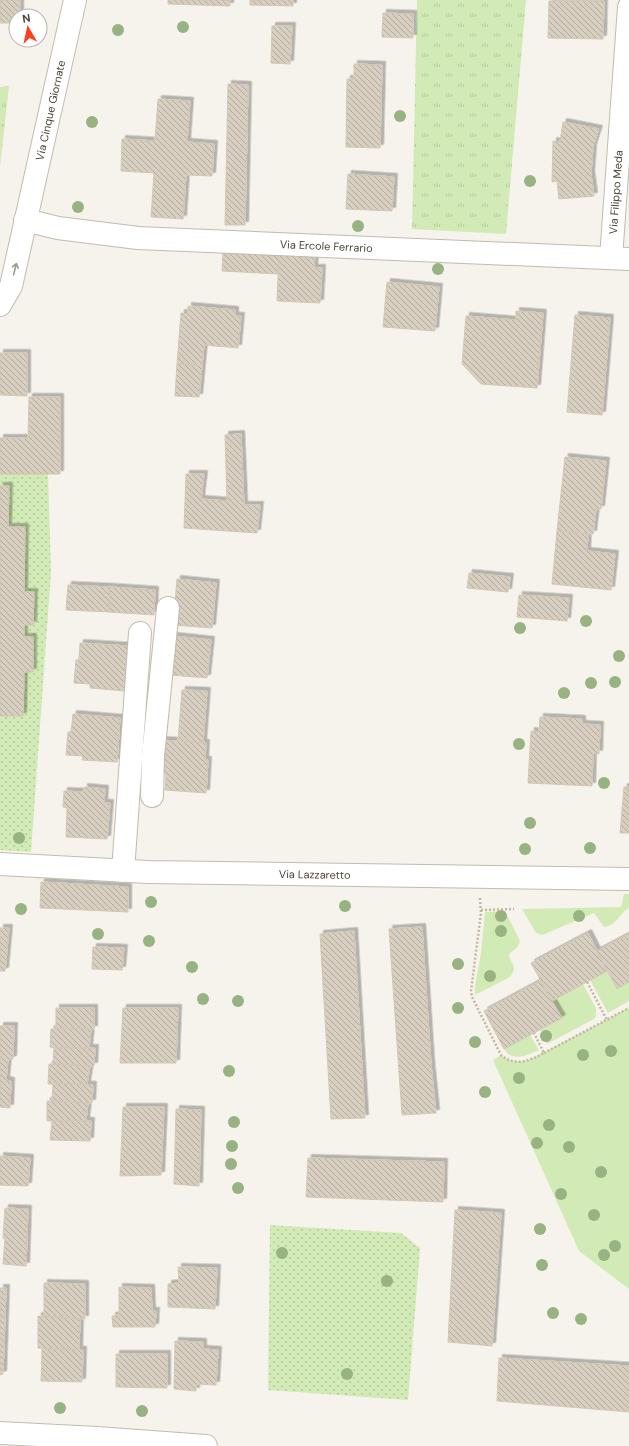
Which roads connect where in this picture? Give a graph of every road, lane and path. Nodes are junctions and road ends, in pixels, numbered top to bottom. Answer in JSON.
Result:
{"nodes":[{"id":1,"x":75,"y":0,"type":"edge"},
{"id":2,"x":629,"y":7,"type":"edge"},
{"id":3,"x":25,"y":220,"type":"junction"},
{"id":4,"x":620,"y":258,"type":"edge"},
{"id":5,"x":0,"y":263,"type":"edge"},
{"id":6,"x":0,"y":305,"type":"edge"},
{"id":7,"x":168,"y":608,"type":"dead end"},
{"id":8,"x":140,"y":633,"type":"dead end"},
{"id":9,"x":152,"y":796,"type":"dead end"},
{"id":10,"x":0,"y":864,"type":"edge"},
{"id":11,"x":123,"y":871,"type":"junction"},
{"id":12,"x":629,"y":879,"type":"edge"},
{"id":13,"x":480,"y":901,"type":"dead end"},
{"id":14,"x":514,"y":909,"type":"dead end"},
{"id":15,"x":481,"y":910,"type":"junction"},
{"id":16,"x":587,"y":982,"type":"dead end"},
{"id":17,"x":629,"y":1008,"type":"edge"},
{"id":18,"x":606,"y":1020,"type":"junction"},
{"id":19,"x":534,"y":1033,"type":"dead end"},
{"id":20,"x":544,"y":1053,"type":"junction"},
{"id":21,"x":0,"y":1433,"type":"edge"},
{"id":22,"x":97,"y":1442,"type":"edge"},
{"id":23,"x":206,"y":1446,"type":"edge"}],
"edges":[{"from":1,"to":3,"type":"street","name":"Via Cinque Giornate"},
{"from":2,"to":4,"type":"street","name":"Via Filippo Meda"},
{"from":3,"to":4,"type":"street","name":"Via Ercole Ferrario"},
{"from":3,"to":5,"type":"street","name":"Via Cinque Giornate"},
{"from":6,"to":3,"type":"street","name":"Via Cinque Giornate","one_way":true},
{"from":7,"to":9,"type":"street"},
{"from":8,"to":11,"type":"street"},
{"from":10,"to":11,"type":"street","name":"Via Lazzaretto"},
{"from":11,"to":12,"type":"street","name":"Via Lazzaretto"},
{"from":13,"to":15,"type":"path"},
{"from":14,"to":15,"type":"path"},
{"from":15,"to":20,"type":"path"},
{"from":16,"to":18,"type":"path"},
{"from":17,"to":18,"type":"path"},
{"from":18,"to":20,"type":"path"},
{"from":19,"to":20,"type":"path"},
{"from":21,"to":22,"type":"street"},
{"from":22,"to":23,"type":"street"}]}
